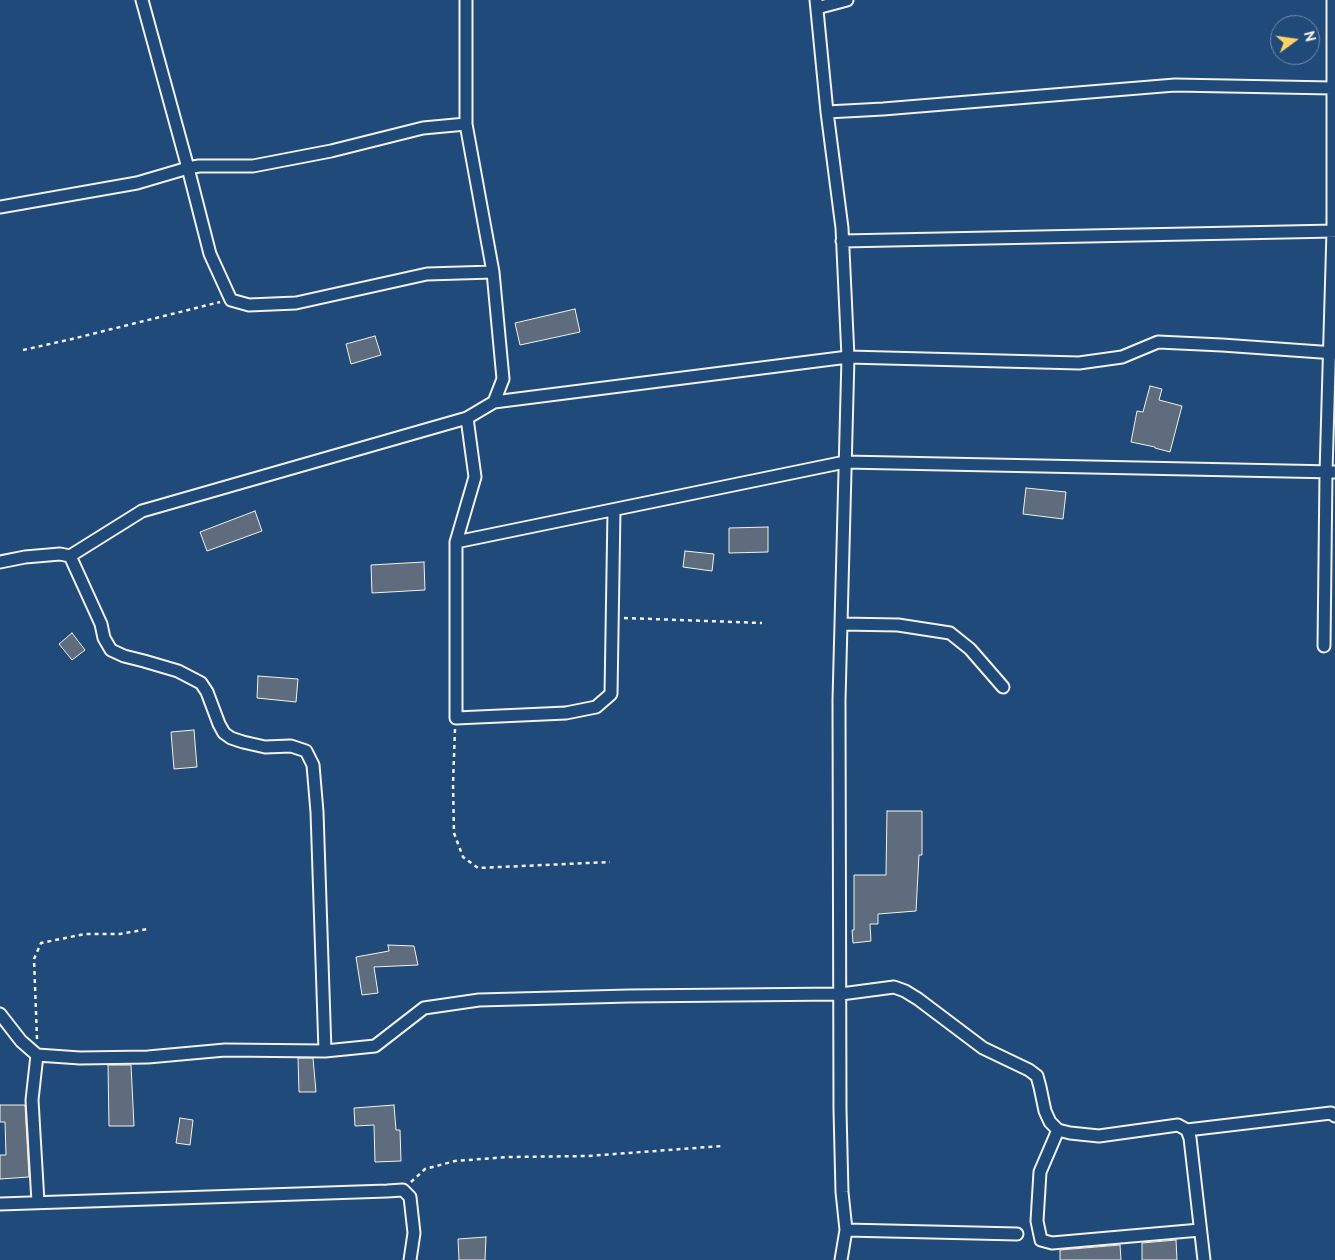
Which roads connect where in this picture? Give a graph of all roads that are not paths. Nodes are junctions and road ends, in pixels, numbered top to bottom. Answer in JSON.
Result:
{"nodes":[{"id":1,"x":142,"y":0,"type":"edge"},
{"id":2,"x":466,"y":0,"type":"edge"},
{"id":3,"x":847,"y":0,"type":"edge"},
{"id":4,"x":1332,"y":0,"type":"edge"},
{"id":5,"x":816,"y":4,"type":"edge"},
{"id":6,"x":1332,"y":88,"type":"junction"},
{"id":7,"x":827,"y":112,"type":"junction"},
{"id":8,"x":466,"y":124,"type":"junction"},
{"id":9,"x":188,"y":168,"type":"junction"},
{"id":10,"x":0,"y":207,"type":"edge"},
{"id":11,"x":1334,"y":230,"type":"edge"},
{"id":12,"x":842,"y":241,"type":"junction"},
{"id":13,"x":494,"y":272,"type":"junction"},
{"id":14,"x":1332,"y":353,"type":"edge"},
{"id":15,"x":848,"y":357,"type":"junction"},
{"id":16,"x":494,"y":402,"type":"junction"},
{"id":17,"x":467,"y":418,"type":"junction"},
{"id":18,"x":845,"y":462,"type":"junction"},
{"id":19,"x":1330,"y":472,"type":"edge"},
{"id":20,"x":614,"y":510,"type":"junction"},
{"id":21,"x":456,"y":542,"type":"junction"},
{"id":22,"x":70,"y":556,"type":"junction"},
{"id":23,"x":0,"y":562,"type":"edge"},
{"id":24,"x":841,"y":624,"type":"junction"},
{"id":25,"x":1324,"y":646,"type":"dead end"},
{"id":26,"x":1003,"y":687,"type":"dead end"},
{"id":27,"x":841,"y":994,"type":"junction"},
{"id":28,"x":0,"y":1014,"type":"edge"},
{"id":29,"x":326,"y":1051,"type":"junction"},
{"id":30,"x":37,"y":1055,"type":"junction"},
{"id":31,"x":1335,"y":1116,"type":"edge"},
{"id":32,"x":1058,"y":1130,"type":"junction"},
{"id":33,"x":1187,"y":1130,"type":"junction"},
{"id":34,"x":38,"y":1202,"type":"junction"},
{"id":35,"x":0,"y":1204,"type":"edge"},
{"id":36,"x":846,"y":1230,"type":"junction"},
{"id":37,"x":1200,"y":1230,"type":"junction"},
{"id":38,"x":1017,"y":1234,"type":"dead end"},
{"id":39,"x":410,"y":1260,"type":"edge"},
{"id":40,"x":841,"y":1260,"type":"edge"},
{"id":41,"x":1204,"y":1260,"type":"edge"}],
"edges":[{"from":1,"to":9,"type":"street"},
{"from":2,"to":8,"type":"street"},
{"from":3,"to":5,"type":"street"},
{"from":4,"to":6,"type":"street"},
{"from":5,"to":7,"type":"street"},
{"from":6,"to":7,"type":"street"},
{"from":6,"to":11,"type":"street"},
{"from":7,"to":12,"type":"street"},
{"from":8,"to":9,"type":"street"},
{"from":8,"to":13,"type":"street"},
{"from":9,"to":10,"type":"street"},
{"from":9,"to":13,"type":"street"},
{"from":11,"to":12,"type":"street"},
{"from":11,"to":14,"type":"street"},
{"from":12,"to":15,"type":"street"},
{"from":13,"to":16,"type":"street"},
{"from":14,"to":15,"type":"street"},
{"from":14,"to":19,"type":"street"},
{"from":15,"to":16,"type":"street"},
{"from":15,"to":18,"type":"street"},
{"from":16,"to":17,"type":"street"},
{"from":17,"to":21,"type":"street"},
{"from":17,"to":22,"type":"street"},
{"from":18,"to":19,"type":"street"},
{"from":18,"to":20,"type":"street"},
{"from":18,"to":24,"type":"street"},
{"from":19,"to":25,"type":"street"},
{"from":20,"to":21,"type":"street"},
{"from":20,"to":21,"type":"street"},
{"from":22,"to":23,"type":"street"},
{"from":22,"to":29,"type":"street"},
{"from":24,"to":26,"type":"street"},
{"from":24,"to":27,"type":"street"},
{"from":27,"to":29,"type":"street"},
{"from":27,"to":32,"type":"street"},
{"from":27,"to":36,"type":"street"},
{"from":28,"to":30,"type":"street"},
{"from":29,"to":30,"type":"street"},
{"from":30,"to":34,"type":"street"},
{"from":31,"to":33,"type":"street"},
{"from":32,"to":33,"type":"street"},
{"from":32,"to":37,"type":"street"},
{"from":33,"to":37,"type":"street"},
{"from":34,"to":35,"type":"street"},
{"from":34,"to":39,"type":"street"},
{"from":36,"to":38,"type":"street"},
{"from":36,"to":40,"type":"street"},
{"from":37,"to":41,"type":"street"}]}
